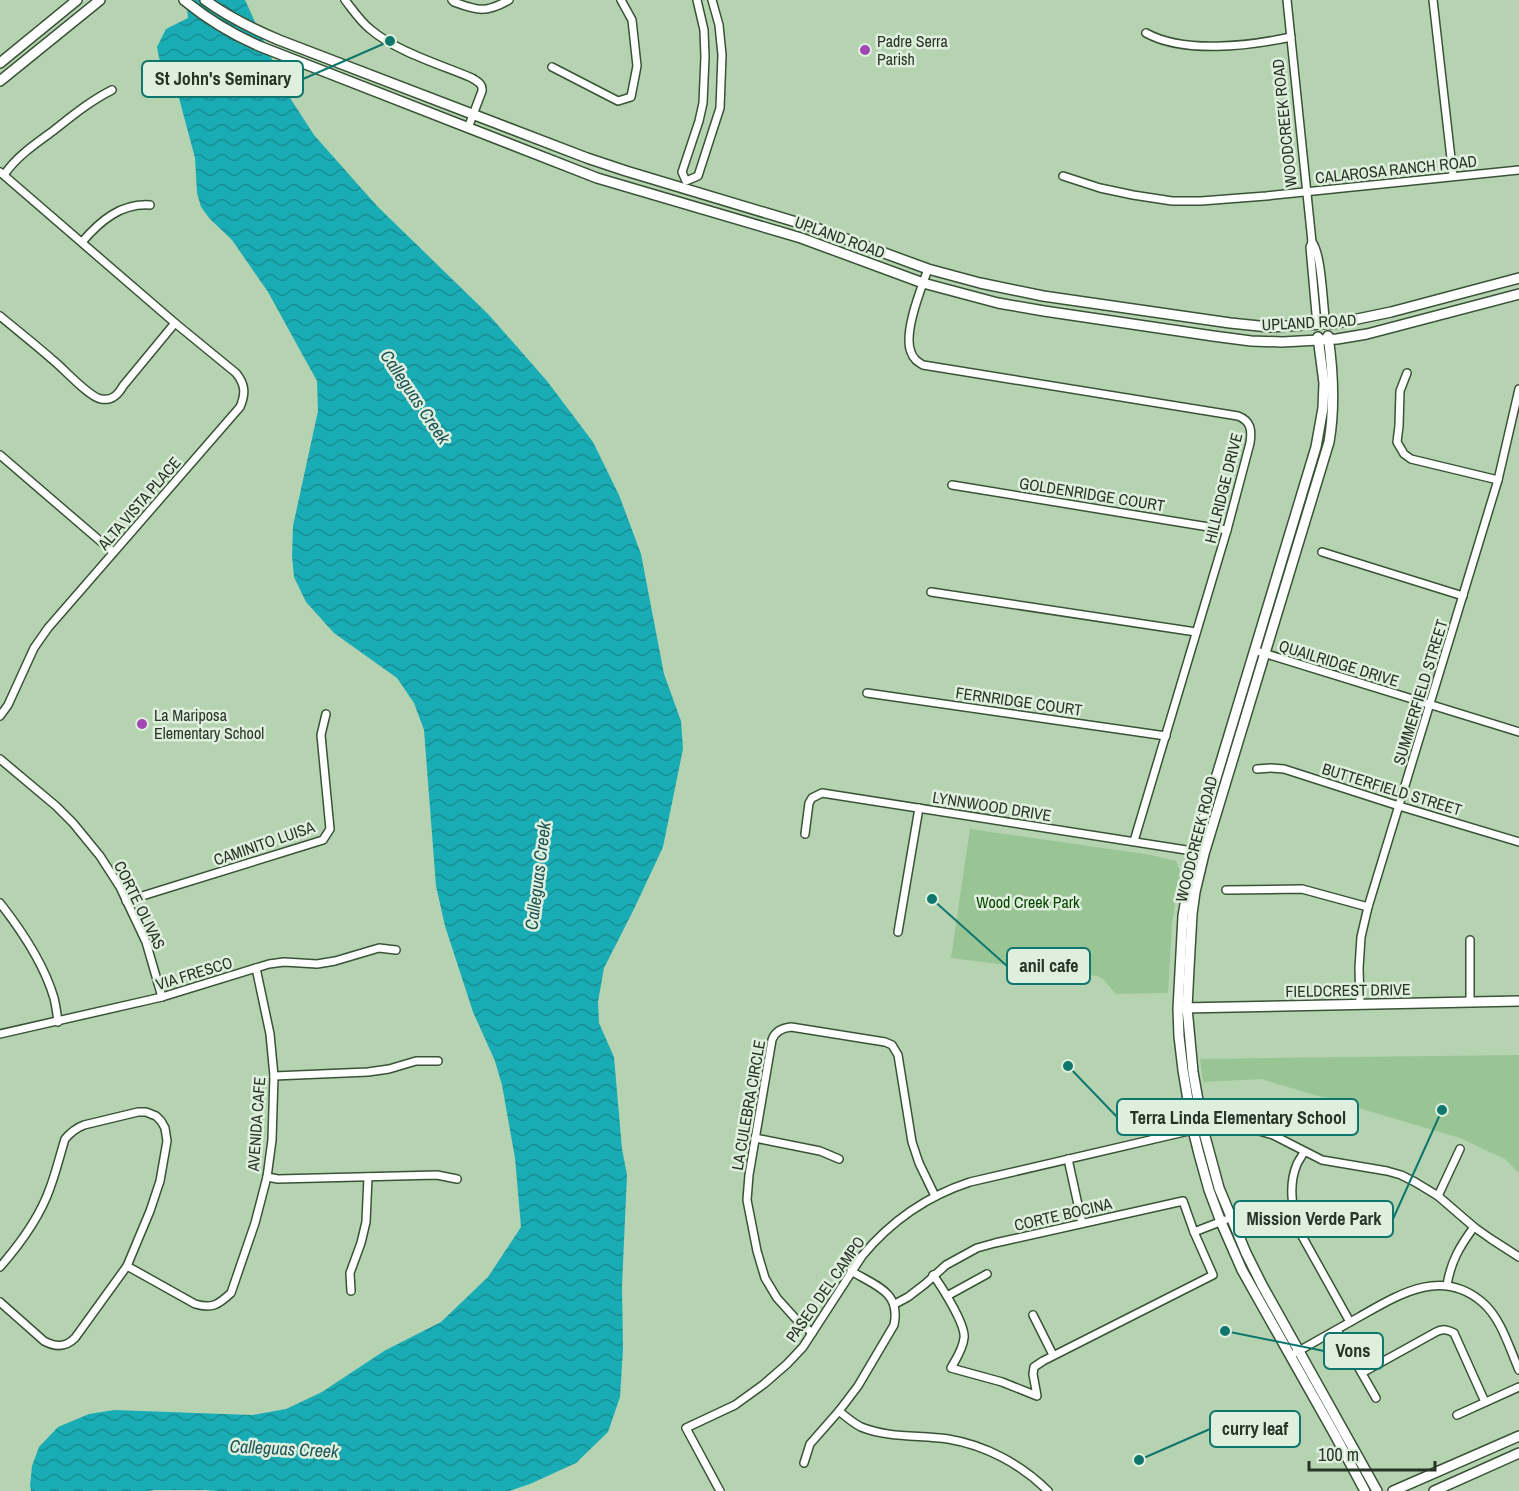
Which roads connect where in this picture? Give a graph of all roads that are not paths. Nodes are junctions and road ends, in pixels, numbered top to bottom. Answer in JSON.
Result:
{"nodes":[{"id":1,"x":77,"y":0,"type":"edge"},
{"id":2,"x":100,"y":0,"type":"edge"},
{"id":3,"x":184,"y":0,"type":"edge"},
{"id":4,"x":205,"y":0,"type":"edge"},
{"id":5,"x":345,"y":0,"type":"edge"},
{"id":6,"x":452,"y":0,"type":"edge"},
{"id":7,"x":510,"y":0,"type":"edge"},
{"id":8,"x":621,"y":0,"type":"edge"},
{"id":9,"x":697,"y":0,"type":"edge"},
{"id":10,"x":712,"y":0,"type":"edge"},
{"id":11,"x":1287,"y":0,"type":"edge"},
{"id":12,"x":1433,"y":0,"type":"edge"},
{"id":13,"x":1146,"y":33,"type":"dead end"},
{"id":14,"x":1291,"y":37,"type":"junction"},
{"id":15,"x":0,"y":63,"type":"edge"},
{"id":16,"x":552,"y":67,"type":"dead end"},
{"id":17,"x":0,"y":81,"type":"edge"},
{"id":18,"x":112,"y":90,"type":"dead end"},
{"id":19,"x":473,"y":115,"type":"junction"},
{"id":20,"x":468,"y":128,"type":"junction"},
{"id":21,"x":1519,"y":170,"type":"edge"},
{"id":22,"x":2,"y":174,"type":"edge"},
{"id":23,"x":1063,"y":176,"type":"dead end"},
{"id":24,"x":1453,"y":176,"type":"junction"},
{"id":25,"x":1306,"y":191,"type":"junction"},
{"id":26,"x":150,"y":206,"type":"dead end"},
{"id":27,"x":82,"y":242,"type":"junction"},
{"id":28,"x":928,"y":269,"type":"junction"},
{"id":29,"x":1519,"y":278,"type":"edge"},
{"id":30,"x":923,"y":283,"type":"junction"},
{"id":31,"x":1519,"y":294,"type":"edge"},
{"id":32,"x":0,"y":316,"type":"edge"},
{"id":33,"x":175,"y":323,"type":"junction"},
{"id":34,"x":1322,"y":325,"type":"junction"},
{"id":35,"x":1324,"y":340,"type":"junction"},
{"id":36,"x":1407,"y":373,"type":"dead end"},
{"id":37,"x":1519,"y":389,"type":"edge"},
{"id":38,"x":0,"y":455,"type":"edge"},
{"id":39,"x":1497,"y":480,"type":"junction"},
{"id":40,"x":952,"y":485,"type":"dead end"},
{"id":41,"x":1227,"y":530,"type":"junction"},
{"id":42,"x":113,"y":552,"type":"junction"},
{"id":43,"x":1322,"y":552,"type":"dead end"},
{"id":44,"x":931,"y":592,"type":"dead end"},
{"id":45,"x":1463,"y":596,"type":"junction"},
{"id":46,"x":1196,"y":632,"type":"junction"},
{"id":47,"x":1255,"y":651,"type":"junction"},
{"id":48,"x":1265,"y":654,"type":"junction"},
{"id":49,"x":867,"y":693,"type":"dead end"},
{"id":50,"x":1430,"y":705,"type":"junction"},
{"id":51,"x":326,"y":714,"type":"dead end"},
{"id":52,"x":0,"y":716,"type":"edge"},
{"id":53,"x":1519,"y":732,"type":"edge"},
{"id":54,"x":1166,"y":736,"type":"junction"},
{"id":55,"x":0,"y":759,"type":"edge"},
{"id":56,"x":1257,"y":769,"type":"dead end"},
{"id":57,"x":1399,"y":806,"type":"junction"},
{"id":58,"x":919,"y":808,"type":"junction"},
{"id":59,"x":805,"y":834,"type":"dead end"},
{"id":60,"x":1134,"y":841,"type":"junction"},
{"id":61,"x":1519,"y":842,"type":"edge"},
{"id":62,"x":1199,"y":853,"type":"junction"},
{"id":63,"x":1226,"y":890,"type":"dead end"},
{"id":64,"x":126,"y":901,"type":"junction"},
{"id":65,"x":0,"y":903,"type":"edge"},
{"id":66,"x":1368,"y":907,"type":"junction"},
{"id":67,"x":898,"y":932,"type":"dead end"},
{"id":68,"x":1470,"y":940,"type":"dead end"},
{"id":69,"x":396,"y":950,"type":"dead end"},
{"id":70,"x":256,"y":968,"type":"junction"},
{"id":71,"x":162,"y":997,"type":"junction"},
{"id":72,"x":1519,"y":1001,"type":"edge"},
{"id":73,"x":1470,"y":1002,"type":"junction"},
{"id":74,"x":1360,"y":1004,"type":"junction"},
{"id":75,"x":1183,"y":1009,"type":"junction"},
{"id":76,"x":58,"y":1022,"type":"junction"},
{"id":77,"x":0,"y":1034,"type":"edge"},
{"id":78,"x":438,"y":1061,"type":"dead end"},
{"id":79,"x":274,"y":1076,"type":"junction"},
{"id":80,"x":1198,"y":1129,"type":"junction"},
{"id":81,"x":755,"y":1138,"type":"junction"},
{"id":82,"x":1460,"y":1149,"type":"dead end"},
{"id":83,"x":1304,"y":1152,"type":"junction"},
{"id":84,"x":838,"y":1159,"type":"dead end"},
{"id":85,"x":1068,"y":1159,"type":"junction"},
{"id":86,"x":267,"y":1177,"type":"junction"},
{"id":87,"x":368,"y":1177,"type":"junction"},
{"id":88,"x":458,"y":1179,"type":"dead end"},
{"id":89,"x":935,"y":1196,"type":"junction"},
{"id":90,"x":1438,"y":1196,"type":"junction"},
{"id":91,"x":1226,"y":1220,"type":"junction"},
{"id":92,"x":1082,"y":1223,"type":"junction"},
{"id":93,"x":1474,"y":1227,"type":"junction"},
{"id":94,"x":1194,"y":1232,"type":"junction"},
{"id":95,"x":1518,"y":1254,"type":"edge"},
{"id":96,"x":127,"y":1266,"type":"junction"},
{"id":97,"x":0,"y":1267,"type":"edge"},
{"id":98,"x":851,"y":1271,"type":"junction"},
{"id":99,"x":987,"y":1274,"type":"dead end"},
{"id":100,"x":933,"y":1275,"type":"junction"},
{"id":101,"x":1448,"y":1285,"type":"junction"},
{"id":102,"x":351,"y":1291,"type":"dead end"},
{"id":103,"x":947,"y":1296,"type":"junction"},
{"id":104,"x":0,"y":1302,"type":"edge"},
{"id":105,"x":895,"y":1304,"type":"junction"},
{"id":106,"x":1034,"y":1315,"type":"dead end"},
{"id":107,"x":1350,"y":1322,"type":"junction"},
{"id":108,"x":1337,"y":1330,"type":"junction"},
{"id":109,"x":812,"y":1333,"type":"junction"},
{"id":110,"x":1295,"y":1353,"type":"junction"},
{"id":111,"x":1053,"y":1355,"type":"junction"},
{"id":112,"x":1519,"y":1370,"type":"edge"},
{"id":113,"x":1362,"y":1373,"type":"junction"},
{"id":114,"x":1519,"y":1387,"type":"edge"},
{"id":115,"x":1376,"y":1398,"type":"dead end"},
{"id":116,"x":1485,"y":1402,"type":"junction"},
{"id":117,"x":839,"y":1411,"type":"junction"},
{"id":118,"x":1457,"y":1414,"type":"dead end"},
{"id":119,"x":1519,"y":1436,"type":"edge"},
{"id":120,"x":1519,"y":1454,"type":"edge"},
{"id":121,"x":804,"y":1463,"type":"dead end"},
{"id":122,"x":720,"y":1491,"type":"edge"},
{"id":123,"x":1048,"y":1491,"type":"edge"},
{"id":124,"x":1365,"y":1491,"type":"edge"},
{"id":125,"x":1377,"y":1491,"type":"edge"},
{"id":126,"x":1393,"y":1491,"type":"edge"},
{"id":127,"x":1434,"y":1491,"type":"edge"}],
"edges":[{"from":1,"to":15,"type":"main road"},
{"from":2,"to":17,"type":"main road"},
{"from":3,"to":20,"type":"main road","name":"UPLAND ROAD"},
{"from":4,"to":19,"type":"main road","name":"UPLAND ROAD"},
{"from":5,"to":19,"type":"street"},
{"from":6,"to":7,"type":"street"},
{"from":8,"to":16,"type":"street"},
{"from":9,"to":10,"type":"street"},
{"from":11,"to":14,"type":"street","name":"WOODCREEK ROAD"},
{"from":12,"to":24,"type":"street"},
{"from":13,"to":14,"type":"street"},
{"from":14,"to":25,"type":"street","name":"WOODCREEK ROAD"},
{"from":18,"to":22,"type":"street"},
{"from":19,"to":20,"type":"street"},
{"from":19,"to":28,"type":"main road","name":"UPLAND ROAD"},
{"from":20,"to":30,"type":"main road","name":"UPLAND ROAD"},
{"from":21,"to":24,"type":"street","name":"CALAROSA RANCH ROAD"},
{"from":22,"to":27,"type":"street"},
{"from":23,"to":25,"type":"street","name":"CALAROSA RANCH ROAD"},
{"from":24,"to":25,"type":"street","name":"CALAROSA RANCH ROAD"},
{"from":25,"to":34,"type":"street","name":"WOODCREEK ROAD"},
{"from":26,"to":27,"type":"street"},
{"from":27,"to":33,"type":"street"},
{"from":28,"to":30,"type":"street","name":"HILLRIDGE DRIVE"},
{"from":28,"to":34,"type":"main road","name":"UPLAND ROAD"},
{"from":29,"to":34,"type":"main road","name":"UPLAND ROAD"},
{"from":30,"to":35,"type":"main road","name":"UPLAND ROAD"},
{"from":30,"to":41,"type":"street","name":"HILLRIDGE DRIVE"},
{"from":31,"to":35,"type":"main road","name":"UPLAND ROAD"},
{"from":32,"to":33,"type":"street"},
{"from":33,"to":42,"type":"street","name":"ALTA VISTA PLACE"},
{"from":34,"to":35,"type":"main road","name":"WOODCREEK ROAD"},
{"from":35,"to":47,"type":"main road","name":"WOODCREEK ROAD"},
{"from":35,"to":48,"type":"main road","name":"WOODCREEK ROAD"},
{"from":36,"to":39,"type":"street"},
{"from":37,"to":39,"type":"street","name":"SUMMERFIELD STREET"},
{"from":38,"to":42,"type":"street"},
{"from":39,"to":45,"type":"street","name":"SUMMERFIELD STREET"},
{"from":40,"to":41,"type":"street","name":"GOLDENRIDGE COURT"},
{"from":41,"to":46,"type":"street","name":"HILLRIDGE DRIVE"},
{"from":42,"to":52,"type":"street","name":"ALTA VISTA PLACE"},
{"from":43,"to":45,"type":"street"},
{"from":44,"to":46,"type":"street"},
{"from":45,"to":50,"type":"street","name":"SUMMERFIELD STREET"},
{"from":46,"to":54,"type":"street","name":"HILLRIDGE DRIVE"},
{"from":47,"to":48,"type":"street","name":"QUAILRIDGE DRIVE"},
{"from":47,"to":62,"type":"main road","name":"WOODCREEK ROAD"},
{"from":48,"to":50,"type":"street","name":"QUAILRIDGE DRIVE"},
{"from":48,"to":62,"type":"main road","name":"WOODCREEK ROAD"},
{"from":49,"to":54,"type":"street","name":"FERNRIDGE COURT"},
{"from":50,"to":53,"type":"street","name":"QUAILRIDGE DRIVE"},
{"from":50,"to":57,"type":"street","name":"SUMMERFIELD STREET"},
{"from":51,"to":64,"type":"street","name":"CAMINITO LUISA"},
{"from":54,"to":60,"type":"street","name":"HILLRIDGE DRIVE"},
{"from":55,"to":64,"type":"street","name":"CORTE OLIVAS"},
{"from":56,"to":57,"type":"street","name":"BUTTERFIELD STREET"},
{"from":57,"to":61,"type":"street","name":"BUTTERFIELD STREET"},
{"from":57,"to":66,"type":"street","name":"SUMMERFIELD STREET"},
{"from":58,"to":59,"type":"street","name":"LYNNWOOD DRIVE"},
{"from":58,"to":60,"type":"street","name":"LYNNWOOD DRIVE"},
{"from":58,"to":67,"type":"street"},
{"from":60,"to":62,"type":"street","name":"LYNNWOOD DRIVE"},
{"from":62,"to":75,"type":"main road","name":"WOODCREEK ROAD"},
{"from":63,"to":66,"type":"street"},
{"from":64,"to":71,"type":"street","name":"CORTE OLIVAS"},
{"from":65,"to":76,"type":"street"},
{"from":66,"to":74,"type":"street","name":"SUMMERFIELD STREET"},
{"from":68,"to":73,"type":"street"},
{"from":69,"to":70,"type":"street","name":"VIA FRESCO"},
{"from":70,"to":71,"type":"street","name":"VIA FRESCO"},
{"from":70,"to":79,"type":"street","name":"AVENIDA CAFE"},
{"from":71,"to":76,"type":"street","name":"VIA FRESCO"},
{"from":72,"to":73,"type":"main road","name":"FIELDCREST DRIVE"},
{"from":73,"to":74,"type":"main road","name":"FIELDCREST DRIVE"},
{"from":74,"to":75,"type":"main road","name":"FIELDCREST DRIVE"},
{"from":75,"to":80,"type":"main road","name":"WOODCREEK ROAD"},
{"from":76,"to":77,"type":"street","name":"VIA FRESCO"},
{"from":78,"to":79,"type":"street"},
{"from":79,"to":86,"type":"street","name":"AVENIDA CAFE"},
{"from":80,"to":83,"type":"street","name":"PASEO DEL CAMPO"},
{"from":80,"to":85,"type":"street","name":"PASEO DEL CAMPO"},
{"from":80,"to":91,"type":"main road","name":"WOODCREEK ROAD"},
{"from":81,"to":84,"type":"street"},
{"from":81,"to":89,"type":"street","name":"LA CULEBRA CIRCLE"},
{"from":81,"to":109,"type":"street","name":"LA CULEBRA CIRCLE"},
{"from":82,"to":90,"type":"street"},
{"from":83,"to":90,"type":"street","name":"PASEO DEL CAMPO"},
{"from":83,"to":107,"type":"street"},
{"from":85,"to":89,"type":"street","name":"PASEO DEL CAMPO"},
{"from":85,"to":92,"type":"street"},
{"from":86,"to":87,"type":"street"},
{"from":86,"to":96,"type":"street","name":"AVENIDA CAFE"},
{"from":87,"to":88,"type":"street"},
{"from":87,"to":102,"type":"street"},
{"from":89,"to":98,"type":"street","name":"PASEO DEL CAMPO"},
{"from":90,"to":93,"type":"street","name":"PASEO DEL CAMPO"},
{"from":91,"to":94,"type":"street"},
{"from":91,"to":110,"type":"main road","name":"WOODCREEK ROAD"},
{"from":92,"to":94,"type":"street","name":"CORTE BOCINA"},
{"from":92,"to":100,"type":"street","name":"CORTE BOCINA"},
{"from":93,"to":95,"type":"street","name":"PASEO DEL CAMPO"},
{"from":93,"to":101,"type":"street"},
{"from":94,"to":111,"type":"street"},
{"from":96,"to":97,"type":"street"},
{"from":96,"to":104,"type":"street"},
{"from":98,"to":105,"type":"street"},
{"from":98,"to":109,"type":"street","name":"PASEO DEL CAMPO"},
{"from":99,"to":103,"type":"street"},
{"from":100,"to":103,"type":"street"},
{"from":100,"to":105,"type":"street","name":"CORTE BOCINA"},
{"from":101,"to":107,"type":"street"},
{"from":101,"to":112,"type":"street"},
{"from":103,"to":111,"type":"street"},
{"from":105,"to":117,"type":"street"},
{"from":106,"to":111,"type":"street"},
{"from":107,"to":108,"type":"street"},
{"from":108,"to":110,"type":"street"},
{"from":108,"to":113,"type":"street"},
{"from":109,"to":122,"type":"street","name":"PASEO DEL CAMPO"},
{"from":110,"to":124,"type":"main road","name":"WOODCREEK ROAD"},
{"from":110,"to":125,"type":"main road","name":"WOODCREEK ROAD"},
{"from":113,"to":115,"type":"street"},
{"from":113,"to":116,"type":"street"},
{"from":114,"to":116,"type":"street"},
{"from":116,"to":118,"type":"street"},
{"from":117,"to":121,"type":"street"},
{"from":117,"to":123,"type":"street"},
{"from":119,"to":126,"type":"main road"},
{"from":120,"to":127,"type":"main road"}]}
